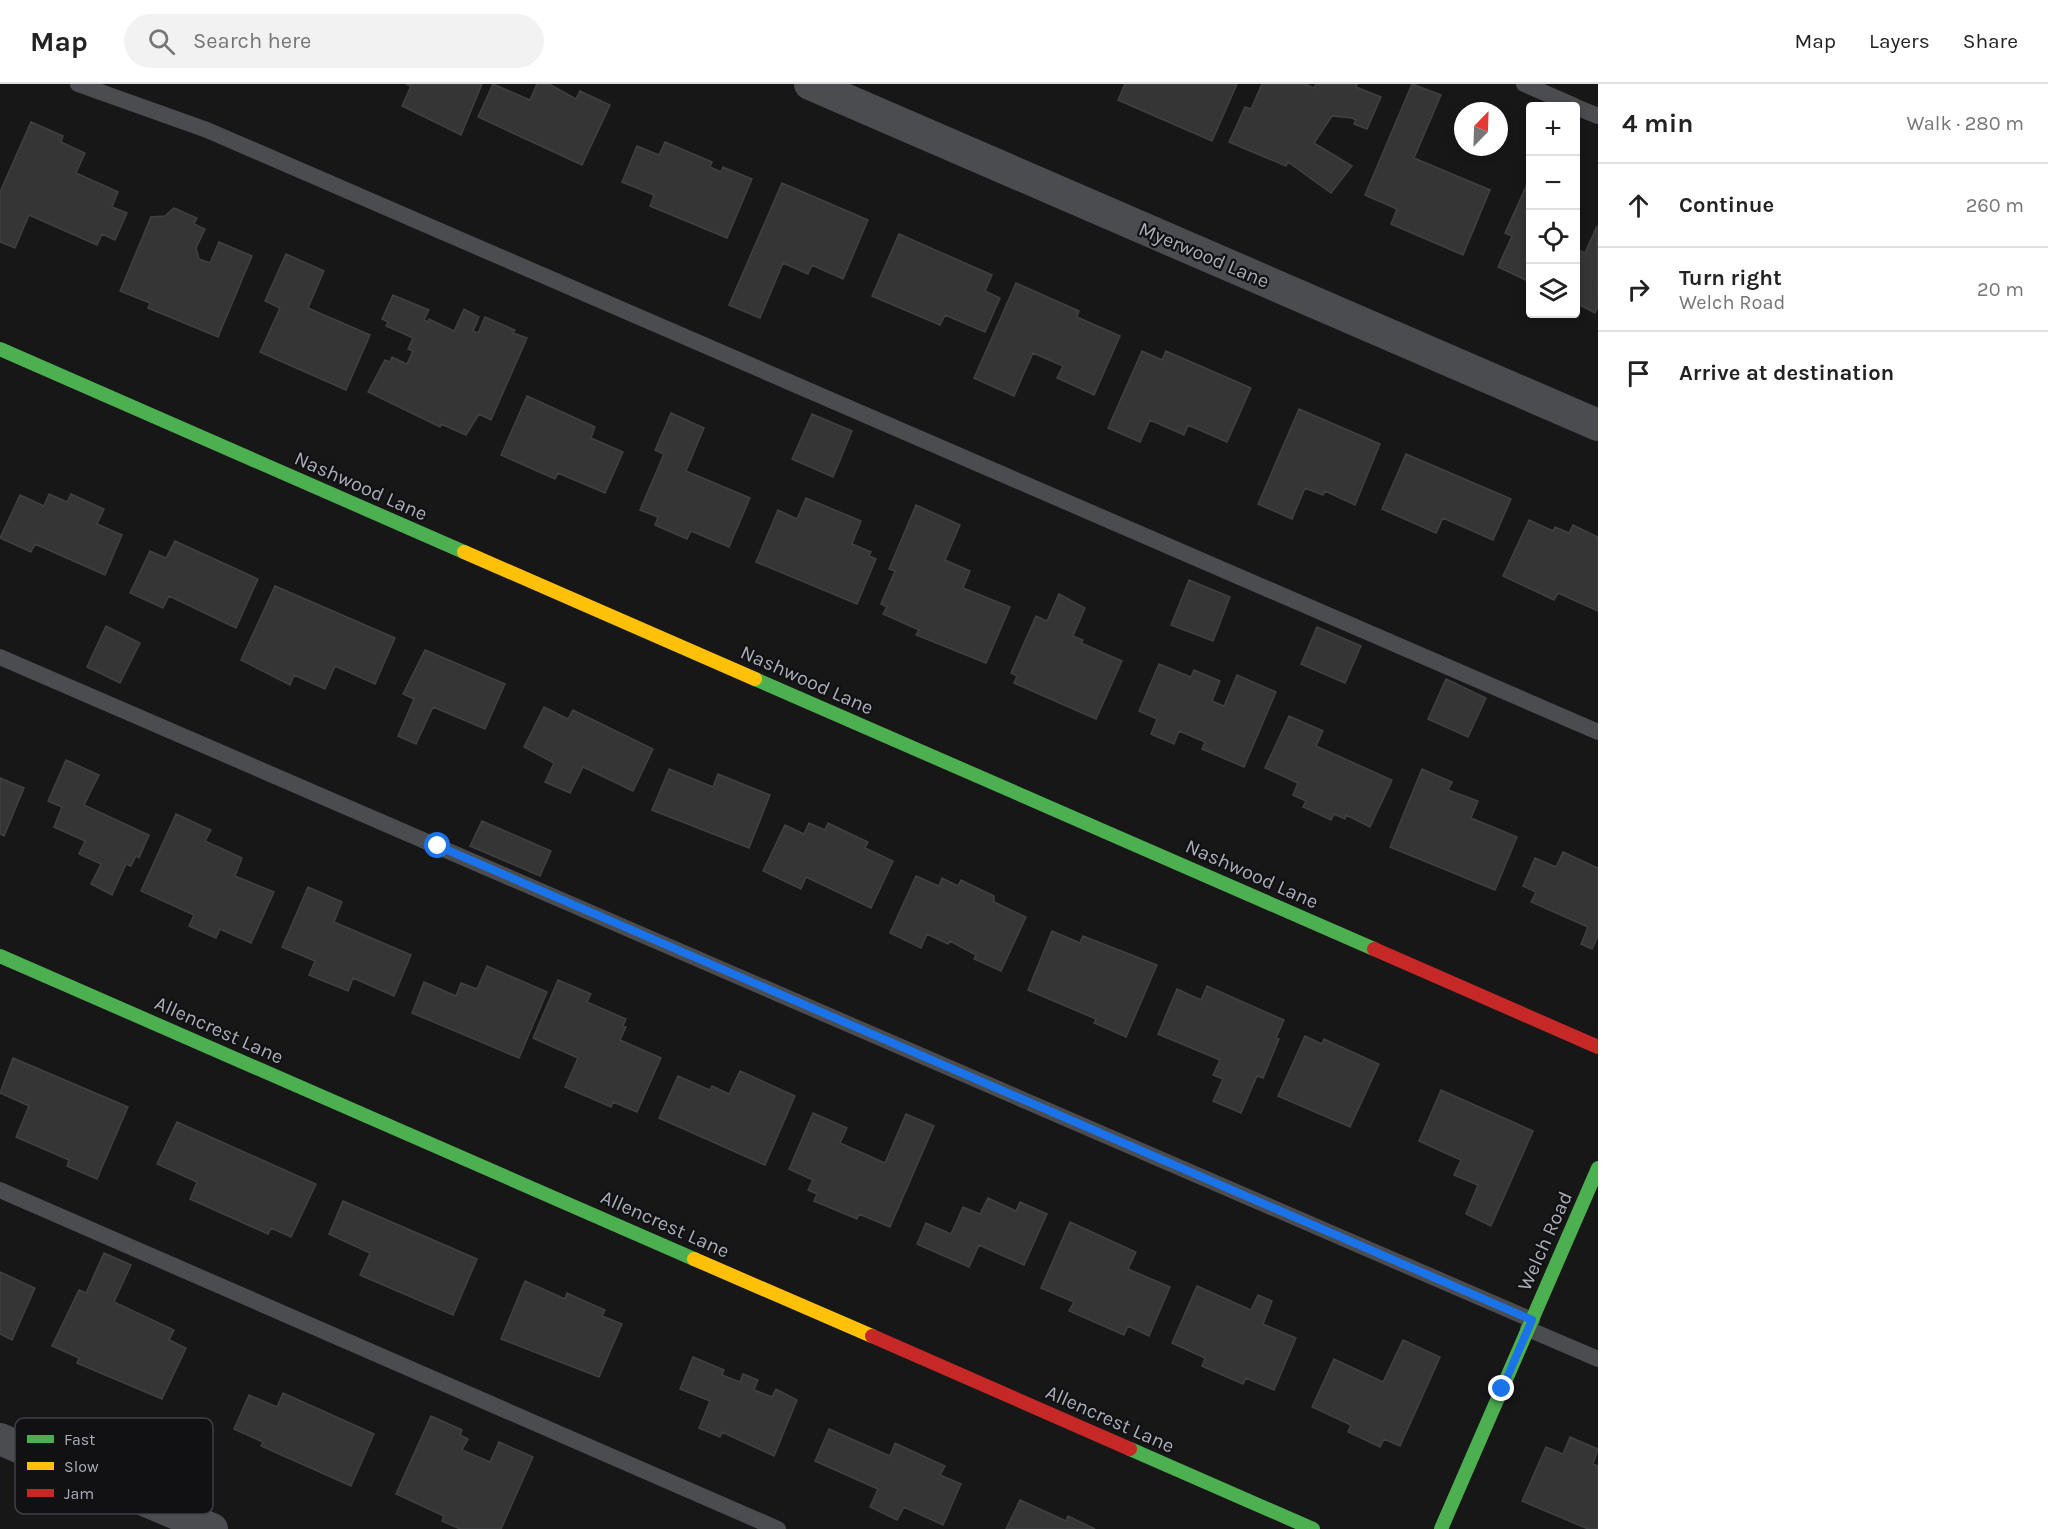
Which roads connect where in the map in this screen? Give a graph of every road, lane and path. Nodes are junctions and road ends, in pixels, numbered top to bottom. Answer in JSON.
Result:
{"nodes":[{"id":1,"x":78,"y":84,"type":"edge"},
{"id":2,"x":810,"y":84,"type":"edge"},
{"id":3,"x":1524,"y":84,"type":"edge"},
{"id":4,"x":1566,"y":102,"type":"edge"},
{"id":5,"x":1580,"y":108,"type":"edge"},
{"id":6,"x":1598,"y":116,"type":"edge"},
{"id":7,"x":0,"y":349,"type":"edge"},
{"id":8,"x":1598,"y":425,"type":"edge"},
{"id":9,"x":0,"y":657,"type":"edge"},
{"id":10,"x":1598,"y":732,"type":"edge"},
{"id":11,"x":0,"y":956,"type":"edge"},
{"id":12,"x":1598,"y":1047,"type":"edge"},
{"id":13,"x":1598,"y":1167,"type":"edge"},
{"id":14,"x":0,"y":1190,"type":"edge"},
{"id":15,"x":1530,"y":1324,"type":"junction"},
{"id":16,"x":1598,"y":1359,"type":"edge"},
{"id":17,"x":0,"y":1439,"type":"edge"},
{"id":18,"x":15,"y":1445,"type":"edge"},
{"id":19,"x":177,"y":1514,"type":"edge"},
{"id":20,"x":212,"y":1529,"type":"edge"},
{"id":21,"x":778,"y":1529,"type":"edge"},
{"id":22,"x":1313,"y":1529,"type":"edge"},
{"id":23,"x":1441,"y":1529,"type":"edge"}],
"edges":[{"from":1,"to":10,"type":"lane"},
{"from":2,"to":8,"type":"street","name":"Myerwood Lane"},
{"from":3,"to":4,"type":"lane"},
{"from":5,"to":6,"type":"lane"},
{"from":7,"to":12,"type":"street","name":"Nashwood Lane"},
{"from":9,"to":15,"type":"lane"},
{"from":11,"to":22,"type":"street","name":"Allencrest Lane"},
{"from":13,"to":15,"type":"street","name":"Welch Road"},
{"from":14,"to":21,"type":"lane"},
{"from":15,"to":16,"type":"lane"},
{"from":15,"to":23,"type":"street","name":"Welch Road"},
{"from":17,"to":18,"type":"street"},
{"from":19,"to":20,"type":"street"}]}
